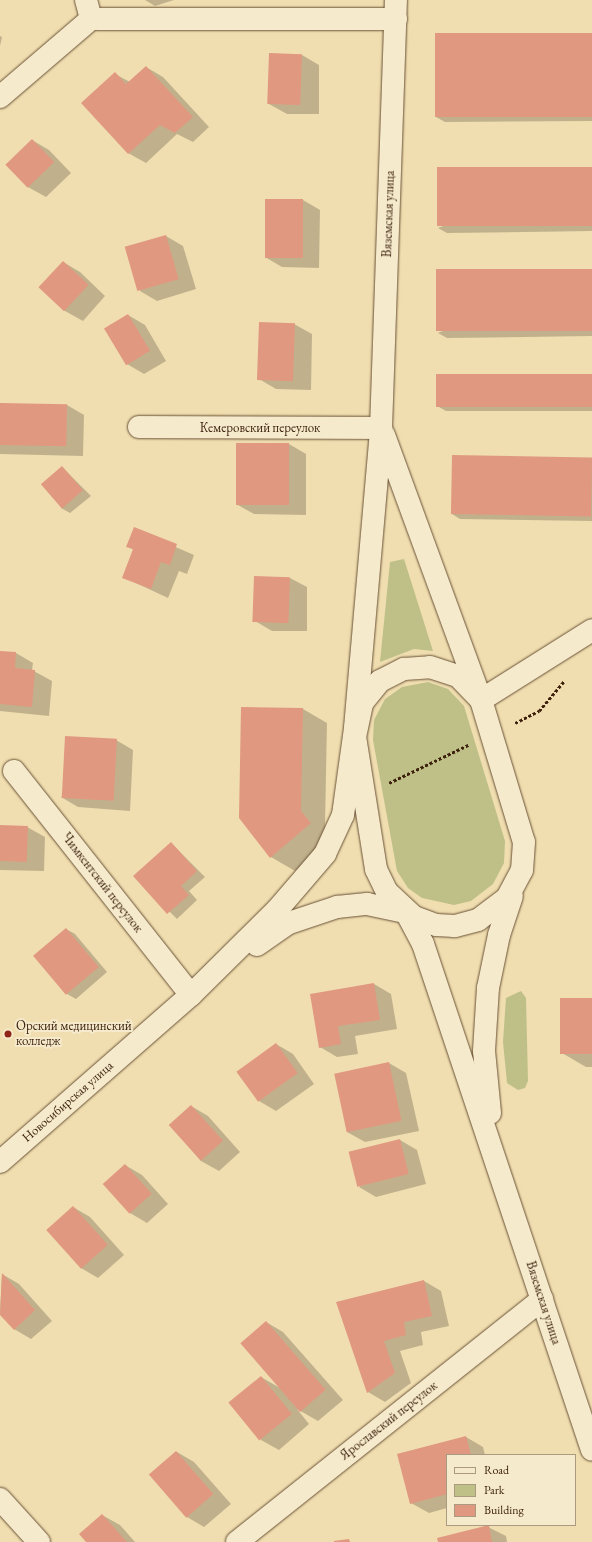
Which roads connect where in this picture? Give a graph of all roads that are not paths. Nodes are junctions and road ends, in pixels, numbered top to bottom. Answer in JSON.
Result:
{"nodes":[{"id":1,"x":88,"y":10,"type":"edge"},
{"id":2,"x":396,"y":10,"type":"edge"},
{"id":3,"x":0,"y":97,"type":"edge"},
{"id":4,"x":139,"y":427,"type":"dead end"},
{"id":5,"x":382,"y":428,"type":"junction"},
{"id":6,"x":592,"y":630,"type":"edge"},
{"id":7,"x":481,"y":700,"type":"junction"},
{"id":8,"x":355,"y":728,"type":"junction"},
{"id":9,"x":14,"y":771,"type":"dead end"},
{"id":10,"x":517,"y":882,"type":"junction"},
{"id":11,"x":406,"y":912,"type":"junction"},
{"id":12,"x":191,"y":995,"type":"junction"},
{"id":13,"x":495,"y":1156,"type":"junction"},
{"id":14,"x":0,"y":1162,"type":"edge"},
{"id":15,"x":542,"y":1300,"type":"junction"},
{"id":16,"x":592,"y":1450,"type":"edge"},
{"id":17,"x":0,"y":1499,"type":"edge"},
{"id":18,"x":39,"y":1542,"type":"edge"},
{"id":19,"x":237,"y":1542,"type":"edge"}],
"edges":[{"from":1,"to":2,"type":"main road"},
{"from":1,"to":3,"type":"main road"},
{"from":2,"to":5,"type":"main road","name":"Вяземская улица"},
{"from":4,"to":5,"type":"main road","name":"Кемеровский переулок"},
{"from":5,"to":7,"type":"main road"},
{"from":5,"to":8,"type":"main road","name":"Вяземская улица"},
{"from":6,"to":7,"type":"main road"},
{"from":7,"to":8,"type":"main road"},
{"from":7,"to":10,"type":"main road"},
{"from":8,"to":11,"type":"main road"},
{"from":8,"to":12,"type":"main road"},
{"from":9,"to":12,"type":"main road","name":"Чимкентский переулок"},
{"from":10,"to":11,"type":"main road"},
{"from":10,"to":13,"type":"main road"},
{"from":11,"to":12,"type":"main road"},
{"from":11,"to":13,"type":"main road"},
{"from":12,"to":14,"type":"main road","name":"Новосибирская улица"},
{"from":13,"to":15,"type":"main road","name":"Вяземская улица"},
{"from":15,"to":16,"type":"main road","name":"Вяземская улица"},
{"from":15,"to":19,"type":"main road","name":"Ярославский переулок"},
{"from":17,"to":18,"type":"main road"}]}
